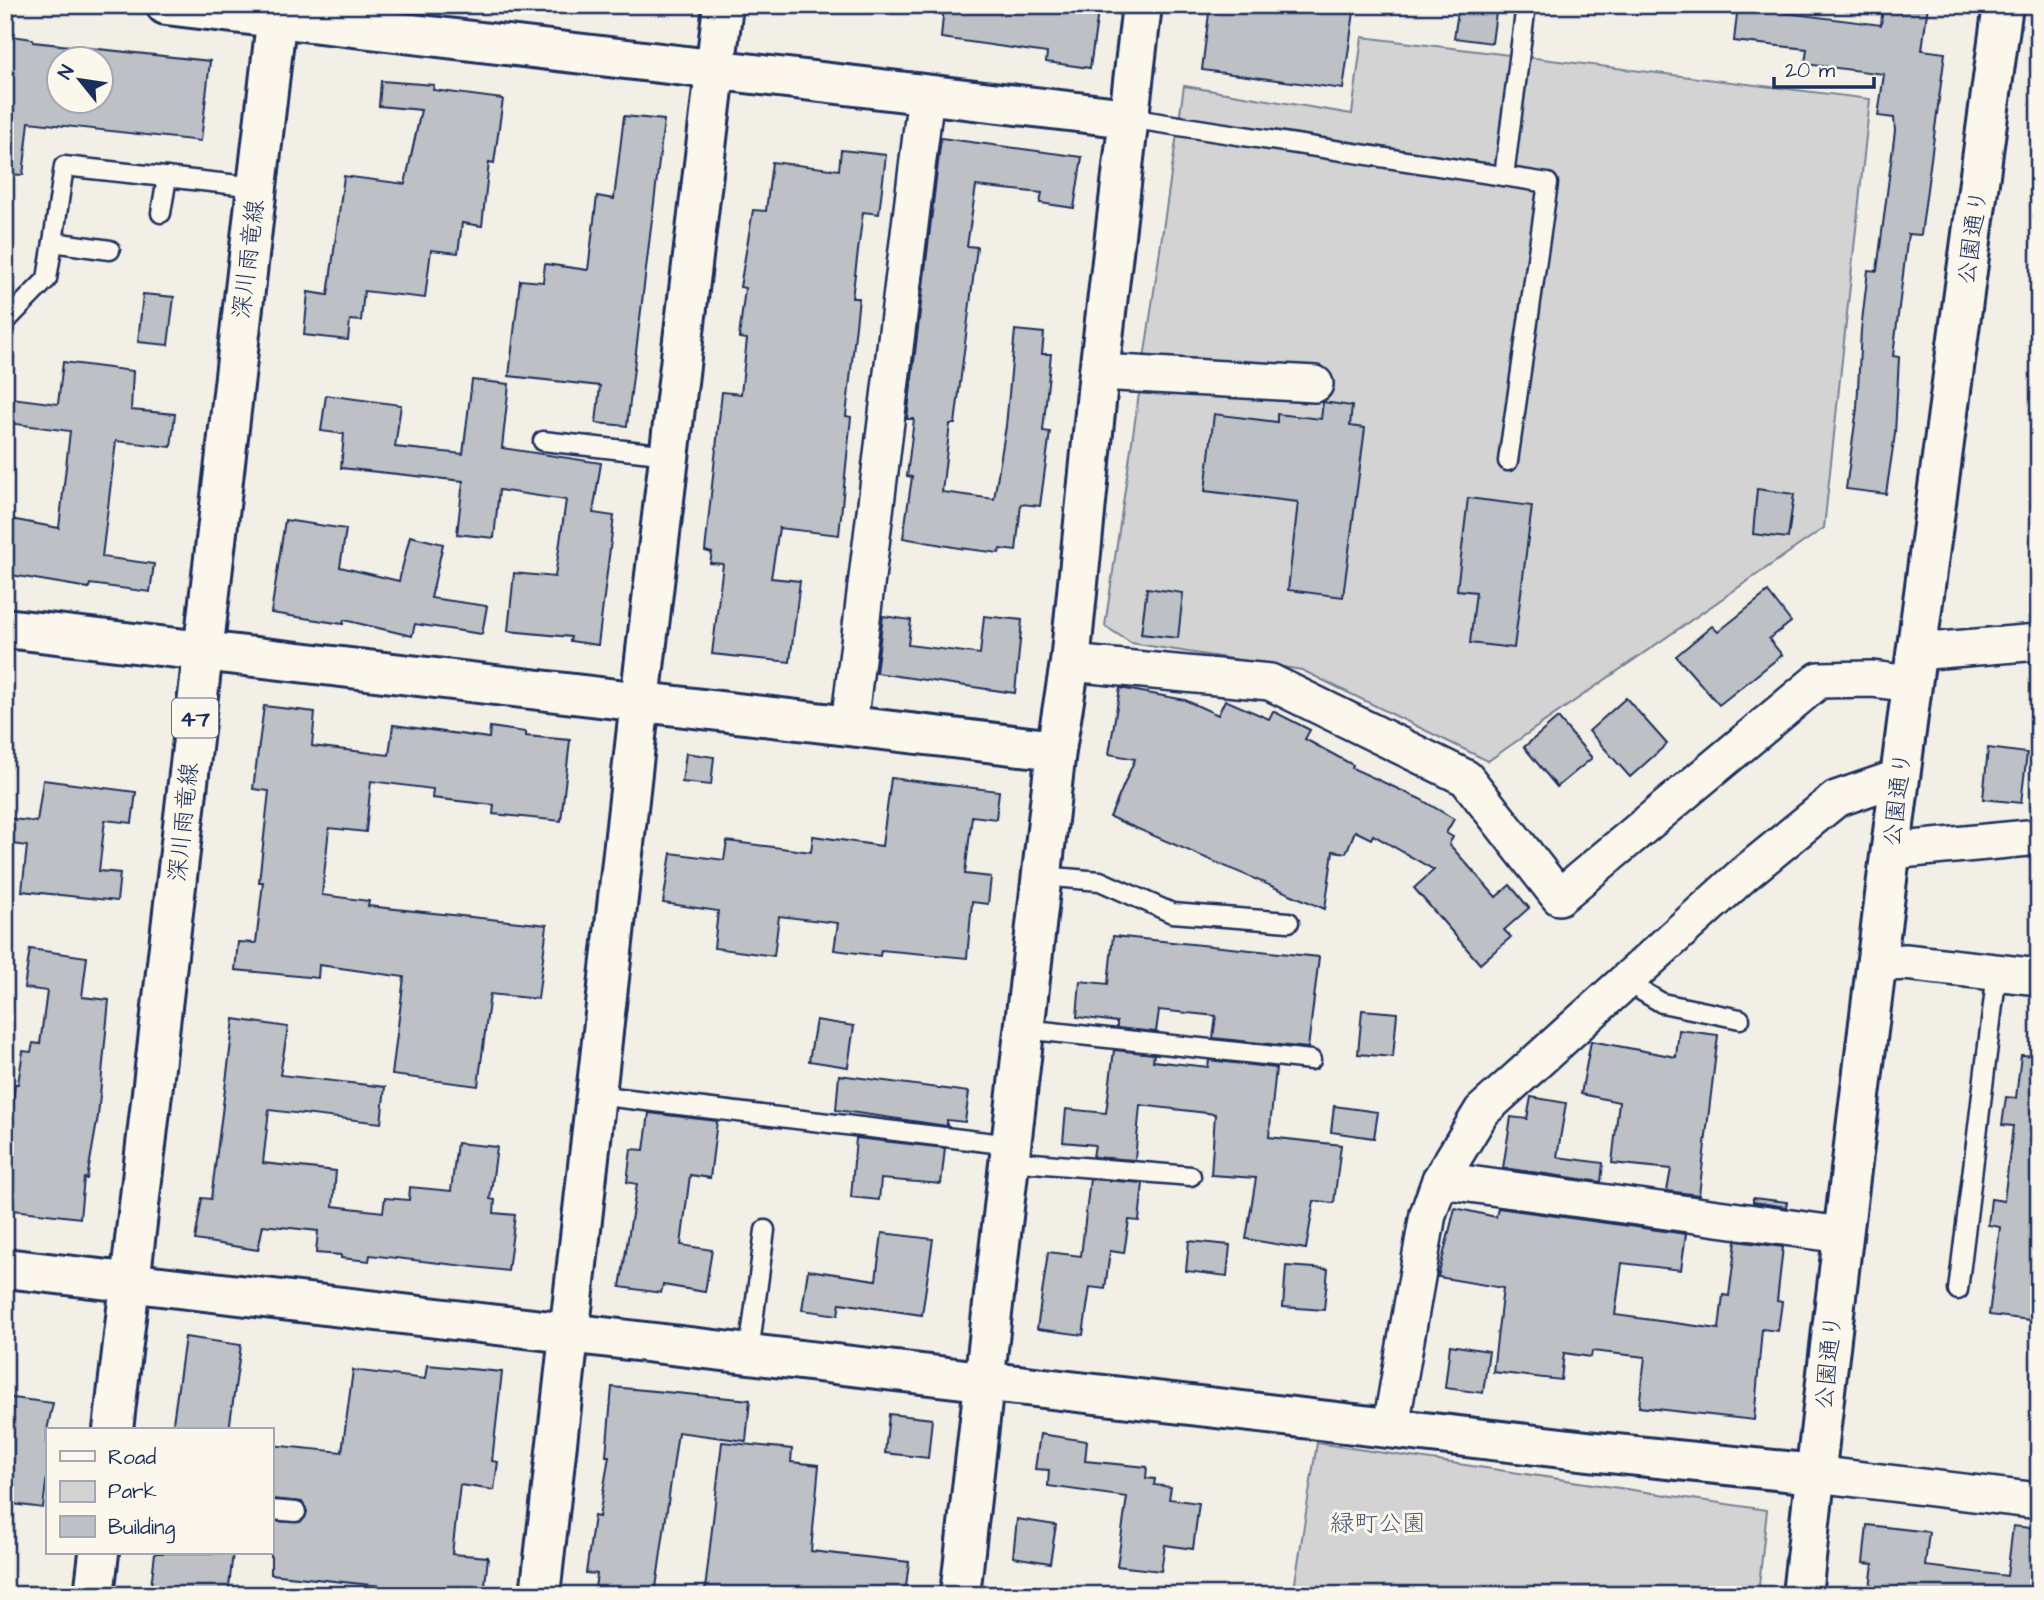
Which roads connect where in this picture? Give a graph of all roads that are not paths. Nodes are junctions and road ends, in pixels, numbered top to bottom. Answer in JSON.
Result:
{"nodes":[{"id":1,"x":166,"y":5,"type":"edge"},
{"id":2,"x":723,"y":5,"type":"edge"},
{"id":3,"x":1142,"y":5,"type":"edge"},
{"id":4,"x":1526,"y":5,"type":"edge"},
{"id":5,"x":2003,"y":5,"type":"edge"},
{"id":6,"x":277,"y":11,"type":"edge"},
{"id":7,"x":716,"y":69,"type":"junction"},
{"id":8,"x":926,"y":94,"type":"junction"},
{"id":9,"x":1128,"y":118,"type":"junction"},
{"id":10,"x":1504,"y":176,"type":"junction"},
{"id":11,"x":167,"y":177,"type":"junction"},
{"id":12,"x":257,"y":187,"type":"junction"},
{"id":13,"x":161,"y":213,"type":"dead end"},
{"id":14,"x":53,"y":242,"type":"junction"},
{"id":15,"x":110,"y":250,"type":"dead end"},
{"id":16,"x":5,"y":322,"type":"edge"},
{"id":17,"x":1099,"y":372,"type":"junction"},
{"id":18,"x":1315,"y":384,"type":"dead end"},
{"id":19,"x":543,"y":441,"type":"dead end"},
{"id":20,"x":670,"y":455,"type":"junction"},
{"id":21,"x":1508,"y":461,"type":"dead end"},
{"id":22,"x":5,"y":628,"type":"edge"},
{"id":23,"x":2039,"y":642,"type":"edge"},
{"id":24,"x":202,"y":650,"type":"junction"},
{"id":25,"x":1070,"y":663,"type":"junction"},
{"id":26,"x":1913,"y":668,"type":"junction"},
{"id":27,"x":640,"y":701,"type":"junction"},
{"id":28,"x":849,"y":725,"type":"junction"},
{"id":29,"x":1056,"y":750,"type":"junction"},
{"id":30,"x":1900,"y":777,"type":"junction"},
{"id":31,"x":2039,"y":837,"type":"edge"},
{"id":32,"x":1891,"y":851,"type":"junction"},
{"id":33,"x":1042,"y":876,"type":"junction"},
{"id":34,"x":1289,"y":922,"type":"dead end"},
{"id":35,"x":1877,"y":964,"type":"junction"},
{"id":36,"x":1997,"y":972,"type":"junction"},
{"id":37,"x":2039,"y":977,"type":"edge"},
{"id":38,"x":1625,"y":981,"type":"junction"},
{"id":39,"x":1740,"y":1019,"type":"dead end"},
{"id":40,"x":1024,"y":1028,"type":"junction"},
{"id":41,"x":1311,"y":1060,"type":"dead end"},
{"id":42,"x":596,"y":1095,"type":"junction"},
{"id":43,"x":1010,"y":1153,"type":"junction"},
{"id":44,"x":1191,"y":1176,"type":"dead end"},
{"id":45,"x":1440,"y":1180,"type":"junction"},
{"id":46,"x":765,"y":1230,"type":"dead end"},
{"id":47,"x":1842,"y":1235,"type":"junction"},
{"id":48,"x":5,"y":1268,"type":"edge"},
{"id":49,"x":131,"y":1281,"type":"junction"},
{"id":50,"x":1958,"y":1290,"type":"dead end"},
{"id":51,"x":570,"y":1332,"type":"junction"},
{"id":52,"x":749,"y":1353,"type":"junction"},
{"id":53,"x":984,"y":1380,"type":"junction"},
{"id":54,"x":1391,"y":1426,"type":"junction"},
{"id":55,"x":113,"y":1428,"type":"edge"},
{"id":56,"x":1815,"y":1474,"type":"junction"},
{"id":57,"x":2039,"y":1501,"type":"edge"},
{"id":58,"x":273,"y":1510,"type":"edge"},
{"id":59,"x":296,"y":1513,"type":"dead end"},
{"id":60,"x":99,"y":1554,"type":"edge"},
{"id":61,"x":94,"y":1595,"type":"edge"},
{"id":62,"x":540,"y":1595,"type":"edge"},
{"id":63,"x":960,"y":1595,"type":"edge"},
{"id":64,"x":1802,"y":1595,"type":"edge"}],
"edges":[{"from":1,"to":6,"type":"street"},
{"from":2,"to":7,"type":"street"},
{"from":3,"to":9,"type":"street"},
{"from":4,"to":10,"type":"lane"},
{"from":5,"to":26,"type":"street","name":"公園通り"},
{"from":6,"to":7,"type":"street"},
{"from":6,"to":12,"type":"street","name":"深川雨竜線","number":"47"},
{"from":7,"to":8,"type":"street"},
{"from":7,"to":20,"type":"street"},
{"from":8,"to":9,"type":"street"},
{"from":8,"to":28,"type":"street"},
{"from":9,"to":10,"type":"lane"},
{"from":9,"to":17,"type":"street"},
{"from":10,"to":21,"type":"lane"},
{"from":11,"to":12,"type":"lane"},
{"from":11,"to":13,"type":"lane"},
{"from":11,"to":14,"type":"lane"},
{"from":12,"to":24,"type":"street","name":"深川雨竜線","number":"47"},
{"from":14,"to":15,"type":"lane"},
{"from":14,"to":16,"type":"lane"},
{"from":17,"to":18,"type":"street"},
{"from":17,"to":25,"type":"street"},
{"from":19,"to":20,"type":"lane"},
{"from":20,"to":27,"type":"street"},
{"from":22,"to":24,"type":"street"},
{"from":23,"to":26,"type":"street"},
{"from":24,"to":27,"type":"street"},
{"from":24,"to":49,"type":"street","name":"深川雨竜線","number":"47"},
{"from":25,"to":26,"type":"street"},
{"from":25,"to":29,"type":"street"},
{"from":26,"to":30,"type":"street","name":"公園通り"},
{"from":27,"to":28,"type":"street"},
{"from":27,"to":42,"type":"street"},
{"from":28,"to":29,"type":"street"},
{"from":29,"to":33,"type":"street"},
{"from":30,"to":32,"type":"street","name":"公園通り"},
{"from":30,"to":38,"type":"street"},
{"from":31,"to":32,"type":"street"},
{"from":32,"to":35,"type":"street","name":"公園通り"},
{"from":33,"to":34,"type":"lane"},
{"from":33,"to":40,"type":"street"},
{"from":35,"to":36,"type":"street"},
{"from":35,"to":47,"type":"street","name":"公園通り"},
{"from":36,"to":37,"type":"street"},
{"from":36,"to":50,"type":"lane"},
{"from":38,"to":39,"type":"lane"},
{"from":38,"to":45,"type":"street"},
{"from":40,"to":41,"type":"lane"},
{"from":40,"to":43,"type":"street"},
{"from":42,"to":43,"type":"lane"},
{"from":42,"to":51,"type":"street"},
{"from":43,"to":44,"type":"lane"},
{"from":43,"to":53,"type":"street"},
{"from":45,"to":47,"type":"street"},
{"from":45,"to":54,"type":"street"},
{"from":46,"to":52,"type":"lane"},
{"from":47,"to":56,"type":"street","name":"公園通り"},
{"from":48,"to":49,"type":"street"},
{"from":49,"to":51,"type":"street"},
{"from":49,"to":55,"type":"street","name":"深川雨竜線","number":"47"},
{"from":51,"to":52,"type":"street"},
{"from":51,"to":62,"type":"street"},
{"from":52,"to":53,"type":"street"},
{"from":53,"to":54,"type":"street"},
{"from":53,"to":63,"type":"street"},
{"from":54,"to":56,"type":"street"},
{"from":56,"to":57,"type":"street"},
{"from":56,"to":64,"type":"street","name":"公園通り"},
{"from":58,"to":59,"type":"lane"},
{"from":60,"to":61,"type":"street"}]}
